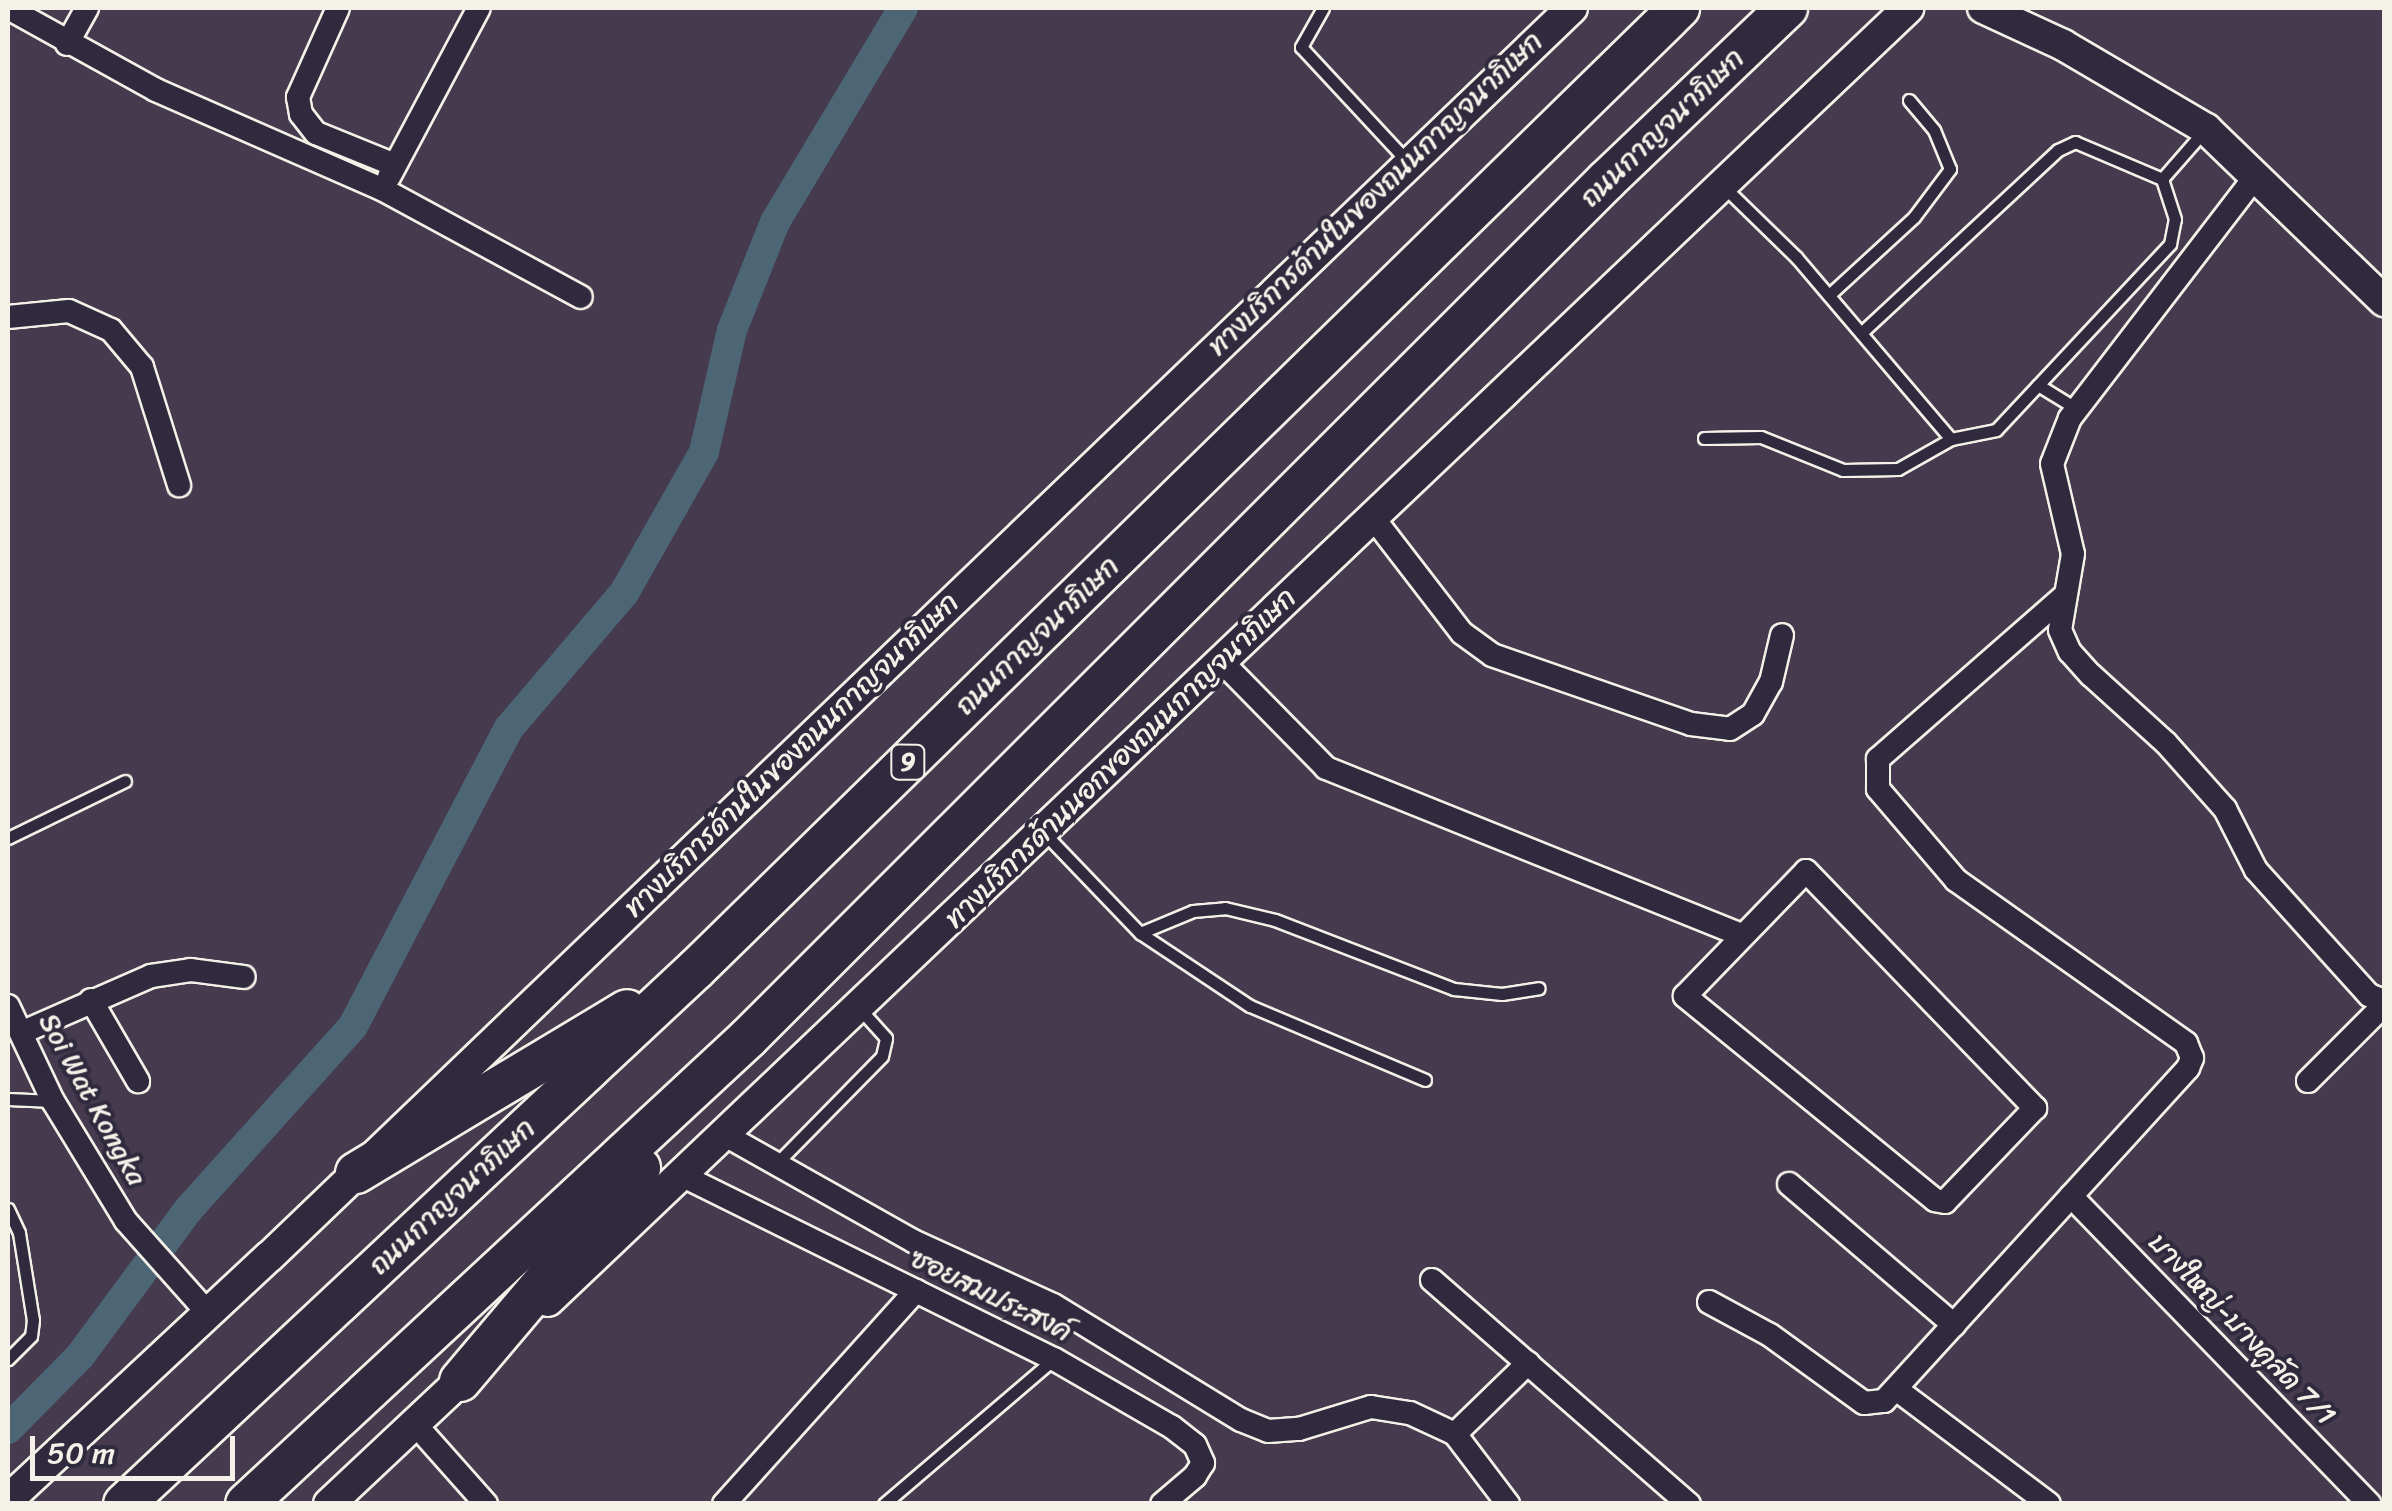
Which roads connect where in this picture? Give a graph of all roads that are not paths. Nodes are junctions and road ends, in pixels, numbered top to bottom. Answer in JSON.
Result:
{"nodes":[{"id":1,"x":8,"y":8,"type":"edge"},
{"id":2,"x":87,"y":8,"type":"edge"},
{"id":3,"x":338,"y":8,"type":"edge"},
{"id":4,"x":478,"y":8,"type":"edge"},
{"id":5,"x":1323,"y":8,"type":"edge"},
{"id":6,"x":1572,"y":8,"type":"edge"},
{"id":7,"x":1680,"y":8,"type":"edge"},
{"id":8,"x":1787,"y":8,"type":"edge"},
{"id":9,"x":1908,"y":8,"type":"edge"},
{"id":10,"x":1983,"y":8,"type":"edge"},
{"id":11,"x":67,"y":44,"type":"junction"},
{"id":12,"x":1910,"y":100,"type":"dead end"},
{"id":13,"x":2206,"y":129,"type":"junction"},
{"id":14,"x":1407,"y":162,"type":"junction"},
{"id":15,"x":395,"y":165,"type":"junction"},
{"id":16,"x":2255,"y":177,"type":"junction"},
{"id":17,"x":2162,"y":179,"type":"junction"},
{"id":18,"x":1721,"y":184,"type":"junction"},
{"id":19,"x":382,"y":188,"type":"junction"},
{"id":20,"x":1828,"y":296,"type":"junction"},
{"id":21,"x":581,"y":298,"type":"dead end"},
{"id":22,"x":2384,"y":301,"type":"edge"},
{"id":23,"x":8,"y":317,"type":"edge"},
{"id":24,"x":1861,"y":333,"type":"junction"},
{"id":25,"x":2038,"y":385,"type":"junction"},
{"id":26,"x":2077,"y":409,"type":"junction"},
{"id":27,"x":1704,"y":438,"type":"dead end"},
{"id":28,"x":1951,"y":439,"type":"junction"},
{"id":29,"x":179,"y":485,"type":"dead end"},
{"id":30,"x":1371,"y":516,"type":"junction"},
{"id":31,"x":2063,"y":598,"type":"junction"},
{"id":32,"x":1782,"y":635,"type":"dead end"},
{"id":33,"x":1222,"y":662,"type":"junction"},
{"id":34,"x":125,"y":782,"type":"dead end"},
{"id":35,"x":1044,"y":832,"type":"junction"},
{"id":36,"x":8,"y":838,"type":"edge"},
{"id":37,"x":1140,"y":933,"type":"junction"},
{"id":38,"x":1742,"y":935,"type":"junction"},
{"id":39,"x":696,"y":969,"type":"junction"},
{"id":40,"x":244,"y":978,"type":"dead end"},
{"id":41,"x":1539,"y":988,"type":"dead end"},
{"id":42,"x":91,"y":1000,"type":"junction"},
{"id":43,"x":2384,"y":1003,"type":"edge"},
{"id":44,"x":8,"y":1006,"type":"edge"},
{"id":45,"x":859,"y":1008,"type":"junction"},
{"id":46,"x":23,"y":1032,"type":"junction"},
{"id":47,"x":748,"y":1038,"type":"junction"},
{"id":48,"x":1425,"y":1080,"type":"dead end"},
{"id":49,"x":138,"y":1081,"type":"dead end"},
{"id":50,"x":2308,"y":1081,"type":"dead end"},
{"id":51,"x":8,"y":1099,"type":"edge"},
{"id":52,"x":53,"y":1100,"type":"junction"},
{"id":53,"x":726,"y":1135,"type":"junction"},
{"id":54,"x":776,"y":1165,"type":"junction"},
{"id":55,"x":356,"y":1173,"type":"junction"},
{"id":56,"x":684,"y":1176,"type":"junction"},
{"id":57,"x":1789,"y":1184,"type":"dead end"},
{"id":58,"x":2071,"y":1196,"type":"junction"},
{"id":59,"x":8,"y":1209,"type":"edge"},
{"id":60,"x":1432,"y":1280,"type":"dead end"},
{"id":61,"x":916,"y":1291,"type":"junction"},
{"id":62,"x":1709,"y":1302,"type":"dead end"},
{"id":63,"x":208,"y":1314,"type":"junction"},
{"id":64,"x":1954,"y":1324,"type":"junction"},
{"id":65,"x":8,"y":1359,"type":"edge"},
{"id":66,"x":1054,"y":1359,"type":"junction"},
{"id":67,"x":1528,"y":1363,"type":"junction"},
{"id":68,"x":460,"y":1382,"type":"junction"},
{"id":69,"x":1896,"y":1389,"type":"junction"},
{"id":70,"x":415,"y":1424,"type":"junction"},
{"id":71,"x":1456,"y":1434,"type":"junction"},
{"id":72,"x":8,"y":1500,"type":"edge"},
{"id":73,"x":124,"y":1504,"type":"edge"},
{"id":74,"x":246,"y":1504,"type":"edge"},
{"id":75,"x":330,"y":1504,"type":"edge"},
{"id":76,"x":486,"y":1504,"type":"edge"},
{"id":77,"x":724,"y":1504,"type":"edge"},
{"id":78,"x":884,"y":1504,"type":"edge"},
{"id":79,"x":1162,"y":1504,"type":"edge"},
{"id":80,"x":1508,"y":1504,"type":"edge"},
{"id":81,"x":1689,"y":1504,"type":"edge"},
{"id":82,"x":2049,"y":1504,"type":"edge"},
{"id":83,"x":2369,"y":1504,"type":"edge"}],
"edges":[{"from":1,"to":11,"type":"street"},
{"from":2,"to":11,"type":"street"},
{"from":3,"to":15,"type":"street"},
{"from":4,"to":15,"type":"street"},
{"from":5,"to":14,"type":"lane"},
{"from":6,"to":14,"type":"main road","name":"ทางบริการด้านในของถนนกาญจนาภิเษก"},
{"from":7,"to":39,"type":"highway","name":"ถนนกาญจนาภิเษก","number":"9"},
{"from":8,"to":47,"type":"highway","name":"ถนนกาญจนาภิเษก"},
{"from":9,"to":18,"type":"main road","name":"ทางบริการด้านนอกของถนนกาญจนาภิเษก"},
{"from":10,"to":13,"type":"main road"},
{"from":11,"to":19,"type":"street"},
{"from":12,"to":20,"type":"lane"},
{"from":13,"to":16,"type":"main road"},
{"from":13,"to":17,"type":"lane"},
{"from":14,"to":55,"type":"main road","name":"ทางบริการด้านในของถนนกาญจนาภิเษก"},
{"from":15,"to":19,"type":"street"},
{"from":16,"to":22,"type":"main road"},
{"from":16,"to":26,"type":"street"},
{"from":17,"to":24,"type":"lane"},
{"from":17,"to":25,"type":"lane"},
{"from":18,"to":20,"type":"lane"},
{"from":18,"to":30,"type":"main road","name":"ทางบริการด้านนอกของถนนกาญจนาภิเษก"},
{"from":19,"to":21,"type":"street"},
{"from":20,"to":24,"type":"lane"},
{"from":23,"to":29,"type":"street"},
{"from":24,"to":28,"type":"lane"},
{"from":25,"to":26,"type":"lane"},
{"from":25,"to":28,"type":"lane"},
{"from":26,"to":31,"type":"street"},
{"from":27,"to":28,"type":"lane"},
{"from":30,"to":32,"type":"street"},
{"from":30,"to":33,"type":"main road","name":"ทางบริการด้านนอกของถนนกาญจนาภิเษก"},
{"from":31,"to":43,"type":"street"},
{"from":31,"to":58,"type":"street"},
{"from":33,"to":35,"type":"main road","name":"ทางบริการด้านนอกของถนนกาญจนาภิเษก"},
{"from":33,"to":38,"type":"street"},
{"from":34,"to":36,"type":"lane"},
{"from":35,"to":37,"type":"lane"},
{"from":35,"to":45,"type":"main road","name":"ทางบริการด้านนอกของถนนกาญจนาภิเษก"},
{"from":37,"to":41,"type":"lane"},
{"from":37,"to":48,"type":"lane"},
{"from":38,"to":38,"type":"street"},
{"from":39,"to":55,"type":"highway"},
{"from":39,"to":73,"type":"highway","name":"ถนนกาญจนาภิเษก","number":"9"},
{"from":40,"to":42,"type":"street"},
{"from":42,"to":46,"type":"street"},
{"from":42,"to":49,"type":"street"},
{"from":43,"to":50,"type":"street"},
{"from":44,"to":46,"type":"street","name":"Soi Wat Kongka"},
{"from":45,"to":53,"type":"main road","name":"ทางบริการด้านนอกของถนนกาญจนาภิเษก"},
{"from":45,"to":54,"type":"lane"},
{"from":46,"to":52,"type":"street","name":"Soi Wat Kongka"},
{"from":47,"to":68,"type":"highway"},
{"from":47,"to":74,"type":"highway","name":"ถนนกาญจนาภิเษก"},
{"from":51,"to":52,"type":"lane"},
{"from":52,"to":63,"type":"street","name":"Soi Wat Kongka"},
{"from":53,"to":54,"type":"street"},
{"from":53,"to":56,"type":"main road","name":"ทางบริการด้านนอกของถนนกาญจนาภิเษก"},
{"from":54,"to":71,"type":"street"},
{"from":55,"to":63,"type":"main road","name":"ทางบริการด้านในของถนนกาญจนาภิเษก"},
{"from":56,"to":61,"type":"street","name":"ซอยสมประสงค์"},
{"from":56,"to":68,"type":"main road","name":"ทางบริการด้านนอกของถนนกาญจนาภิเษก"},
{"from":57,"to":64,"type":"street"},
{"from":58,"to":64,"type":"street"},
{"from":58,"to":83,"type":"street","name":"บางใหญ่-บางคูลัด 7/1"},
{"from":59,"to":65,"type":"lane"},
{"from":60,"to":67,"type":"street"},
{"from":61,"to":66,"type":"street","name":"ซอยสมประสงค์"},
{"from":61,"to":77,"type":"street"},
{"from":62,"to":69,"type":"street"},
{"from":63,"to":72,"type":"main road","name":"ทางบริการด้านในของถนนกาญจนาภิเษก"},
{"from":64,"to":69,"type":"street"},
{"from":66,"to":78,"type":"lane"},
{"from":66,"to":79,"type":"street","name":"ซอยสมประสงค์"},
{"from":67,"to":71,"type":"street"},
{"from":67,"to":81,"type":"street"},
{"from":68,"to":70,"type":"main road","name":"ทางบริการด้านนอกของถนนกาญจนาภิเษก"},
{"from":69,"to":82,"type":"street"},
{"from":70,"to":75,"type":"main road","name":"ทางบริการด้านนอกของถนนกาญจนาภิเษก"},
{"from":70,"to":76,"type":"street"},
{"from":71,"to":80,"type":"street"}]}
